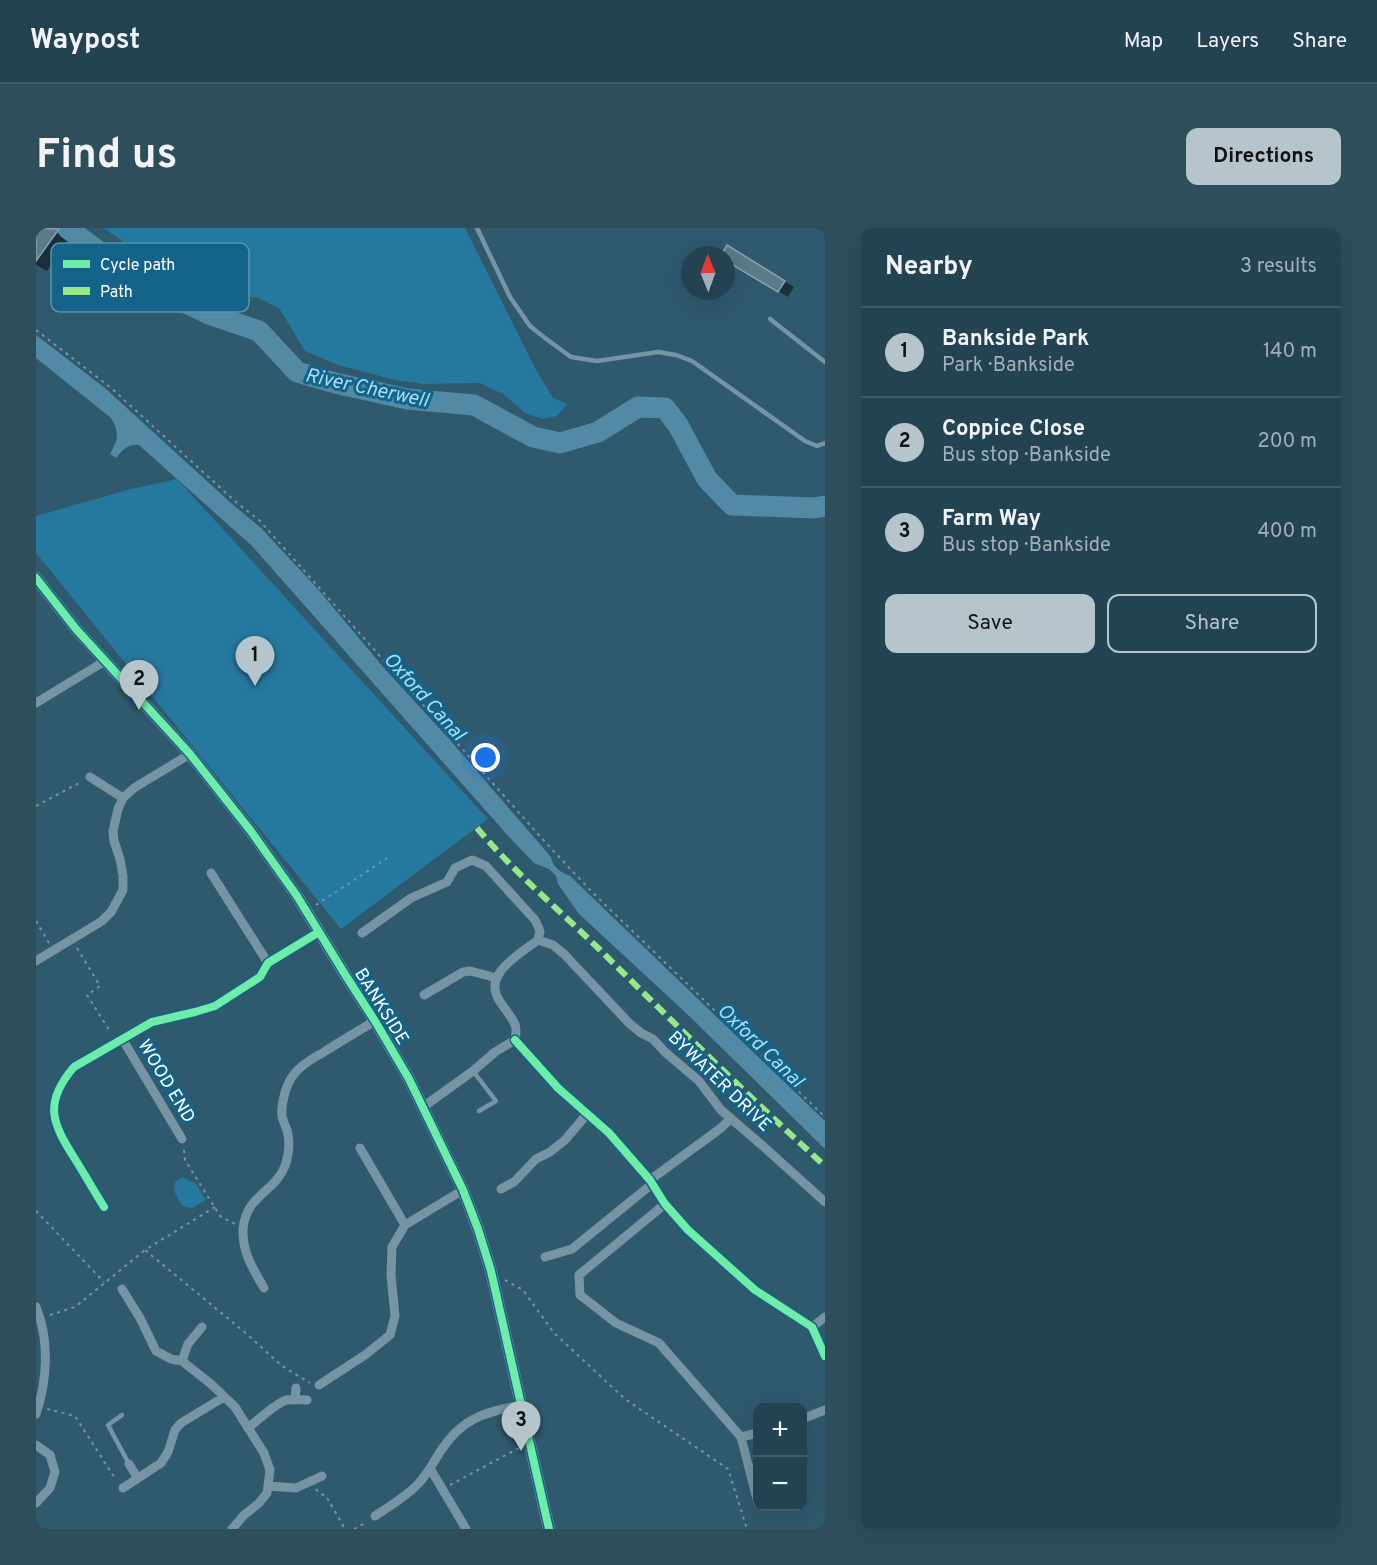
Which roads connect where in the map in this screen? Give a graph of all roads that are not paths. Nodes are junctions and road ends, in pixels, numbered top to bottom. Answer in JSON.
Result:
{"nodes":[{"id":1,"x":477,"y":228,"type":"edge"},
{"id":2,"x":770,"y":319,"type":"dead end"},
{"id":3,"x":825,"y":362,"type":"edge"},
{"id":4,"x":825,"y":443,"type":"edge"},
{"id":5,"x":36,"y":578,"type":"edge"},
{"id":6,"x":105,"y":661,"type":"junction"},
{"id":7,"x":36,"y":703,"type":"edge"},
{"id":8,"x":190,"y":754,"type":"junction"},
{"id":9,"x":90,"y":777,"type":"road end"},
{"id":10,"x":123,"y":798,"type":"junction"},
{"id":11,"x":211,"y":873,"type":"dead end"},
{"id":12,"x":319,"y":932,"type":"junction"},
{"id":13,"x":362,"y":933,"type":"dead end"},
{"id":14,"x":538,"y":940,"type":"junction"},
{"id":15,"x":36,"y":961,"type":"edge"},
{"id":16,"x":268,"y":963,"type":"junction"},
{"id":17,"x":497,"y":978,"type":"junction"},
{"id":18,"x":424,"y":995,"type":"dead end"},
{"id":19,"x":375,"y":1021,"type":"junction"},
{"id":20,"x":516,"y":1036,"type":"junction"},
{"id":21,"x":120,"y":1041,"type":"junction"},
{"id":22,"x":473,"y":1071,"type":"junction"},
{"id":23,"x":423,"y":1107,"type":"junction"},
{"id":24,"x":479,"y":1111,"type":"dead end"},
{"id":25,"x":587,"y":1114,"type":"junction"},
{"id":26,"x":731,"y":1118,"type":"junction"},
{"id":27,"x":182,"y":1139,"type":"road end"},
{"id":28,"x":360,"y":1148,"type":"dead end"},
{"id":29,"x":651,"y":1182,"type":"junction"},
{"id":30,"x":501,"y":1189,"type":"dead end"},
{"id":31,"x":463,"y":1190,"type":"junction"},
{"id":32,"x":825,"y":1202,"type":"edge"},
{"id":33,"x":665,"y":1204,"type":"junction"},
{"id":34,"x":104,"y":1207,"type":"dead end"},
{"id":35,"x":405,"y":1225,"type":"junction"},
{"id":36,"x":545,"y":1257,"type":"dead end"},
{"id":37,"x":264,"y":1288,"type":"dead end"},
{"id":38,"x":122,"y":1289,"type":"dead end"},
{"id":39,"x":36,"y":1308,"type":"edge"},
{"id":40,"x":825,"y":1317,"type":"edge"},
{"id":41,"x":38,"y":1318,"type":"edge"},
{"id":42,"x":202,"y":1327,"type":"dead end"},
{"id":43,"x":812,"y":1328,"type":"junction"},
{"id":44,"x":825,"y":1356,"type":"edge"},
{"id":45,"x":182,"y":1361,"type":"junction"},
{"id":46,"x":318,"y":1386,"type":"road end"},
{"id":47,"x":296,"y":1388,"type":"dead end"},
{"id":48,"x":224,"y":1397,"type":"junction"},
{"id":49,"x":295,"y":1400,"type":"junction"},
{"id":50,"x":307,"y":1401,"type":"dead end"},
{"id":51,"x":521,"y":1405,"type":"junction"},
{"id":52,"x":825,"y":1410,"type":"edge"},
{"id":53,"x":37,"y":1411,"type":"edge"},
{"id":54,"x":122,"y":1415,"type":"dead end"},
{"id":55,"x":807,"y":1417,"type":"edge"},
{"id":56,"x":248,"y":1428,"type":"junction"},
{"id":57,"x":753,"y":1434,"type":"edge"},
{"id":58,"x":741,"y":1437,"type":"junction"},
{"id":59,"x":36,"y":1445,"type":"edge"},
{"id":60,"x":129,"y":1464,"type":"joint"},
{"id":61,"x":430,"y":1470,"type":"junction"},
{"id":62,"x":322,"y":1476,"type":"dead end"},
{"id":63,"x":137,"y":1478,"type":"junction"},
{"id":64,"x":753,"y":1485,"type":"edge"},
{"id":65,"x":268,"y":1486,"type":"junction"},
{"id":66,"x":123,"y":1488,"type":"road end"},
{"id":67,"x":36,"y":1503,"type":"edge"},
{"id":68,"x":375,"y":1516,"type":"road end"},
{"id":69,"x":232,"y":1529,"type":"edge"},
{"id":70,"x":466,"y":1529,"type":"edge"},
{"id":71,"x":549,"y":1529,"type":"edge"}],
"edges":[{"from":1,"to":4,"type":"lane"},
{"from":2,"to":3,"type":"lane"},
{"from":5,"to":6,"type":"street","name":"BANKSIDE"},
{"from":6,"to":7,"type":"street"},
{"from":6,"to":8,"type":"street","name":"BANKSIDE"},
{"from":8,"to":10,"type":"street"},
{"from":8,"to":12,"type":"street","name":"BANKSIDE"},
{"from":9,"to":10,"type":"street"},
{"from":10,"to":15,"type":"street"},
{"from":11,"to":16,"type":"street"},
{"from":12,"to":16,"type":"street","name":"WOOD END"},
{"from":12,"to":19,"type":"street","name":"BANKSIDE"},
{"from":13,"to":14,"type":"street"},
{"from":14,"to":17,"type":"street"},
{"from":14,"to":26,"type":"street","name":"BYWATER DRIVE"},
{"from":16,"to":21,"type":"street","name":"WOOD END"},
{"from":17,"to":18,"type":"street"},
{"from":17,"to":20,"type":"street"},
{"from":19,"to":23,"type":"street","name":"BANKSIDE"},
{"from":19,"to":37,"type":"street"},
{"from":20,"to":22,"type":"street"},
{"from":20,"to":25,"type":"street"},
{"from":21,"to":27,"type":"street","name":"WOOD END"},
{"from":21,"to":34,"type":"street","name":"WOOD END"},
{"from":22,"to":23,"type":"street"},
{"from":22,"to":24,"type":"lane"},
{"from":23,"to":31,"type":"street","name":"BANKSIDE"},
{"from":25,"to":29,"type":"street"},
{"from":25,"to":30,"type":"street"},
{"from":26,"to":29,"type":"street"},
{"from":26,"to":32,"type":"street","name":"BYWATER DRIVE"},
{"from":28,"to":35,"type":"street"},
{"from":29,"to":33,"type":"street"},
{"from":29,"to":36,"type":"street"},
{"from":31,"to":35,"type":"street"},
{"from":31,"to":51,"type":"street","name":"BANKSIDE"},
{"from":33,"to":43,"type":"street"},
{"from":33,"to":58,"type":"street"},
{"from":35,"to":46,"type":"street"},
{"from":38,"to":45,"type":"street"},
{"from":39,"to":41,"type":"street"},
{"from":40,"to":43,"type":"street"},
{"from":41,"to":53,"type":"street"},
{"from":42,"to":45,"type":"street"},
{"from":43,"to":44,"type":"street"},
{"from":45,"to":48,"type":"street"},
{"from":47,"to":49,"type":"street"},
{"from":48,"to":56,"type":"street"},
{"from":48,"to":63,"type":"street"},
{"from":49,"to":50,"type":"street"},
{"from":49,"to":56,"type":"street"},
{"from":51,"to":61,"type":"street"},
{"from":51,"to":71,"type":"street","name":"BANKSIDE"},
{"from":52,"to":55,"type":"street"},
{"from":54,"to":60,"type":"lane"},
{"from":56,"to":65,"type":"street"},
{"from":57,"to":58,"type":"street"},
{"from":58,"to":64,"type":"street"},
{"from":59,"to":67,"type":"street"},
{"from":60,"to":63,"type":"street"},
{"from":61,"to":68,"type":"street"},
{"from":61,"to":70,"type":"street"},
{"from":62,"to":65,"type":"street"},
{"from":63,"to":66,"type":"street"},
{"from":65,"to":69,"type":"street"}]}
